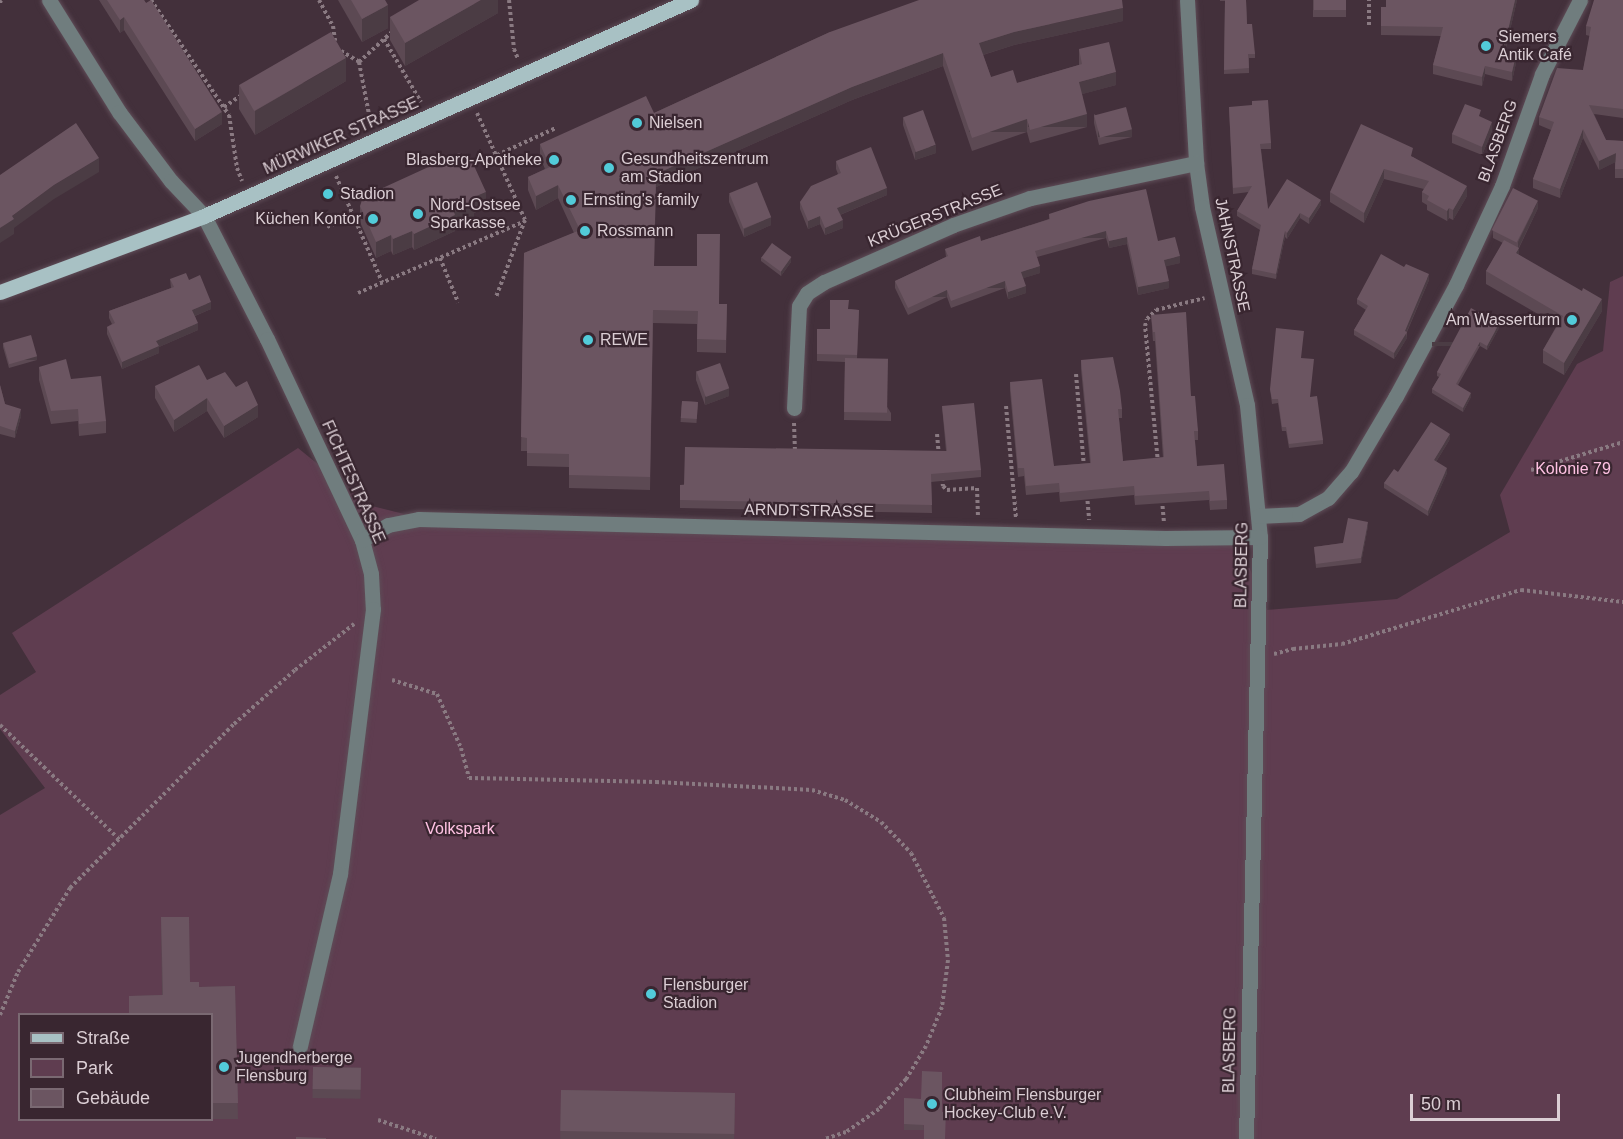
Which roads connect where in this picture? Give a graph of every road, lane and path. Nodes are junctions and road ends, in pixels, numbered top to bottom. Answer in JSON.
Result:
{"nodes":[{"id":1,"x":49,"y":0,"type":"edge"},
{"id":2,"x":151,"y":0,"type":"edge"},
{"id":3,"x":319,"y":0,"type":"edge"},
{"id":4,"x":509,"y":0,"type":"edge"},
{"id":5,"x":691,"y":0,"type":"edge"},
{"id":6,"x":1187,"y":0,"type":"edge"},
{"id":7,"x":1369,"y":0,"type":"edge"},
{"id":8,"x":1580,"y":0,"type":"edge"},
{"id":9,"x":1369,"y":25,"type":"dead end"},
{"id":10,"x":396,"y":28,"type":"edge"},
{"id":11,"x":384,"y":39,"type":"junction"},
{"id":12,"x":359,"y":62,"type":"junction"},
{"id":13,"x":524,"y":74,"type":"junction"},
{"id":14,"x":248,"y":91,"type":"edge"},
{"id":15,"x":224,"y":107,"type":"junction"},
{"id":16,"x":429,"y":116,"type":"junction"},
{"id":17,"x":485,"y":128,"type":"dead end"},
{"id":18,"x":556,"y":128,"type":"dead end"},
{"id":19,"x":377,"y":139,"type":"junction"},
{"id":20,"x":497,"y":155,"type":"junction"},
{"id":21,"x":330,"y":160,"type":"junction"},
{"id":22,"x":1196,"y":163,"type":"junction"},
{"id":23,"x":249,"y":196,"type":"junction"},
{"id":24,"x":204,"y":216,"type":"junction"},
{"id":25,"x":353,"y":216,"type":"junction"},
{"id":26,"x":525,"y":220,"type":"junction"},
{"id":27,"x":327,"y":227,"type":"dead end"},
{"id":28,"x":440,"y":258,"type":"junction"},
{"id":29,"x":382,"y":282,"type":"junction"},
{"id":30,"x":0,"y":292,"type":"edge"},
{"id":31,"x":358,"y":293,"type":"dead end"},
{"id":32,"x":1222,"y":294,"type":"junction"},
{"id":33,"x":496,"y":297,"type":"dead end"},
{"id":34,"x":458,"y":302,"type":"dead end"},
{"id":35,"x":1076,"y":374,"type":"dead end"},
{"id":36,"x":1006,"y":406,"type":"dead end"},
{"id":37,"x":794,"y":408,"type":"joint"},
{"id":38,"x":937,"y":434,"type":"dead end"},
{"id":39,"x":1623,"y":442,"type":"edge"},
{"id":40,"x":795,"y":456,"type":"edge"},
{"id":41,"x":940,"y":465,"type":"edge"},
{"id":42,"x":1531,"y":470,"type":"dead end"},
{"id":43,"x":1159,"y":475,"type":"edge"},
{"id":44,"x":941,"y":476,"type":"edge"},
{"id":45,"x":1085,"y":476,"type":"edge"},
{"id":46,"x":1086,"y":487,"type":"edge"},
{"id":47,"x":1162,"y":498,"type":"edge"},
{"id":48,"x":1258,"y":516,"type":"junction"},
{"id":49,"x":979,"y":533,"type":"junction"},
{"id":50,"x":1017,"y":534,"type":"junction"},
{"id":51,"x":1091,"y":536,"type":"junction"},
{"id":52,"x":1260,"y":537,"type":"junction"},
{"id":53,"x":1165,"y":538,"type":"junction"},
{"id":54,"x":362,"y":540,"type":"junction"},
{"id":55,"x":1623,"y":602,"type":"edge"},
{"id":56,"x":373,"y":609,"type":"junction"},
{"id":57,"x":1258,"y":658,"type":"junction"},
{"id":58,"x":392,"y":680,"type":"dead end"},
{"id":59,"x":0,"y":725,"type":"edge"},
{"id":60,"x":120,"y":840,"type":"junction"},
{"id":61,"x":0,"y":1015,"type":"edge"},
{"id":62,"x":300,"y":1046,"type":"dead end"},
{"id":63,"x":378,"y":1120,"type":"dead end"},
{"id":64,"x":435,"y":1139,"type":"edge"},
{"id":65,"x":825,"y":1139,"type":"edge"},
{"id":66,"x":1246,"y":1139,"type":"edge"}],
"edges":[{"from":1,"to":24,"type":"street","name":"FICHTESTRASSE"},
{"from":2,"to":15,"type":"path"},
{"from":3,"to":12,"type":"path"},
{"from":4,"to":13,"type":"path"},
{"from":5,"to":13,"type":"main road","name":"MÜRWIKER STRASSE"},
{"from":6,"to":22,"type":"street","name":"JAHNSTRASSE"},
{"from":7,"to":9,"type":"path"},
{"from":8,"to":48,"type":"street","name":"BLASBERG"},
{"from":10,"to":11,"type":"path"},
{"from":11,"to":12,"type":"path"},
{"from":11,"to":16,"type":"path"},
{"from":12,"to":19,"type":"path"},
{"from":13,"to":16,"type":"main road","name":"MÜRWIKER STRASSE"},
{"from":14,"to":15,"type":"path"},
{"from":15,"to":23,"type":"path"},
{"from":16,"to":19,"type":"main road","name":"MÜRWIKER STRASSE"},
{"from":17,"to":20,"type":"path"},
{"from":18,"to":20,"type":"path"},
{"from":19,"to":21,"type":"main road","name":"MÜRWIKER STRASSE"},
{"from":20,"to":26,"type":"path"},
{"from":21,"to":23,"type":"main road","name":"MÜRWIKER STRASSE"},
{"from":21,"to":25,"type":"path"},
{"from":22,"to":32,"type":"street","name":"JAHNSTRASSE"},
{"from":22,"to":37,"type":"street","name":"KRÜGERSTRASSE"},
{"from":23,"to":24,"type":"main road","name":"MÜRWIKER STRASSE"},
{"from":24,"to":30,"type":"main road","name":"MÜRWIKER STRASSE"},
{"from":24,"to":54,"type":"street","name":"FICHTESTRASSE"},
{"from":25,"to":27,"type":"path"},
{"from":25,"to":29,"type":"path"},
{"from":26,"to":28,"type":"path"},
{"from":26,"to":33,"type":"path"},
{"from":28,"to":29,"type":"path"},
{"from":28,"to":34,"type":"path"},
{"from":29,"to":31,"type":"path"},
{"from":32,"to":43,"type":"path"},
{"from":32,"to":48,"type":"street","name":"JAHNSTRASSE"},
{"from":35,"to":45,"type":"path"},
{"from":36,"to":50,"type":"path"},
{"from":37,"to":40,"type":"path"},
{"from":38,"to":41,"type":"path"},
{"from":39,"to":42,"type":"path"},
{"from":44,"to":49,"type":"path"},
{"from":46,"to":51,"type":"path"},
{"from":47,"to":53,"type":"path"},
{"from":48,"to":52,"type":"street","name":"BLASBERG"},
{"from":49,"to":50,"type":"street","name":"ARNDTSTRASSE"},
{"from":49,"to":54,"type":"street","name":"ARNDTSTRASSE"},
{"from":50,"to":51,"type":"street","name":"ARNDTSTRASSE"},
{"from":51,"to":53,"type":"street","name":"ARNDTSTRASSE"},
{"from":52,"to":53,"type":"street","name":"ARNDTSTRASSE"},
{"from":52,"to":57,"type":"street","name":"BLASBERG"},
{"from":54,"to":56,"type":"street","name":"FICHTESTRASSE"},
{"from":55,"to":57,"type":"path"},
{"from":56,"to":60,"type":"path"},
{"from":56,"to":62,"type":"street","name":"FICHTESTRASSE"},
{"from":57,"to":66,"type":"street","name":"BLASBERG"},
{"from":58,"to":65,"type":"path"},
{"from":59,"to":60,"type":"path"},
{"from":60,"to":61,"type":"path"},
{"from":63,"to":64,"type":"path"}]}
